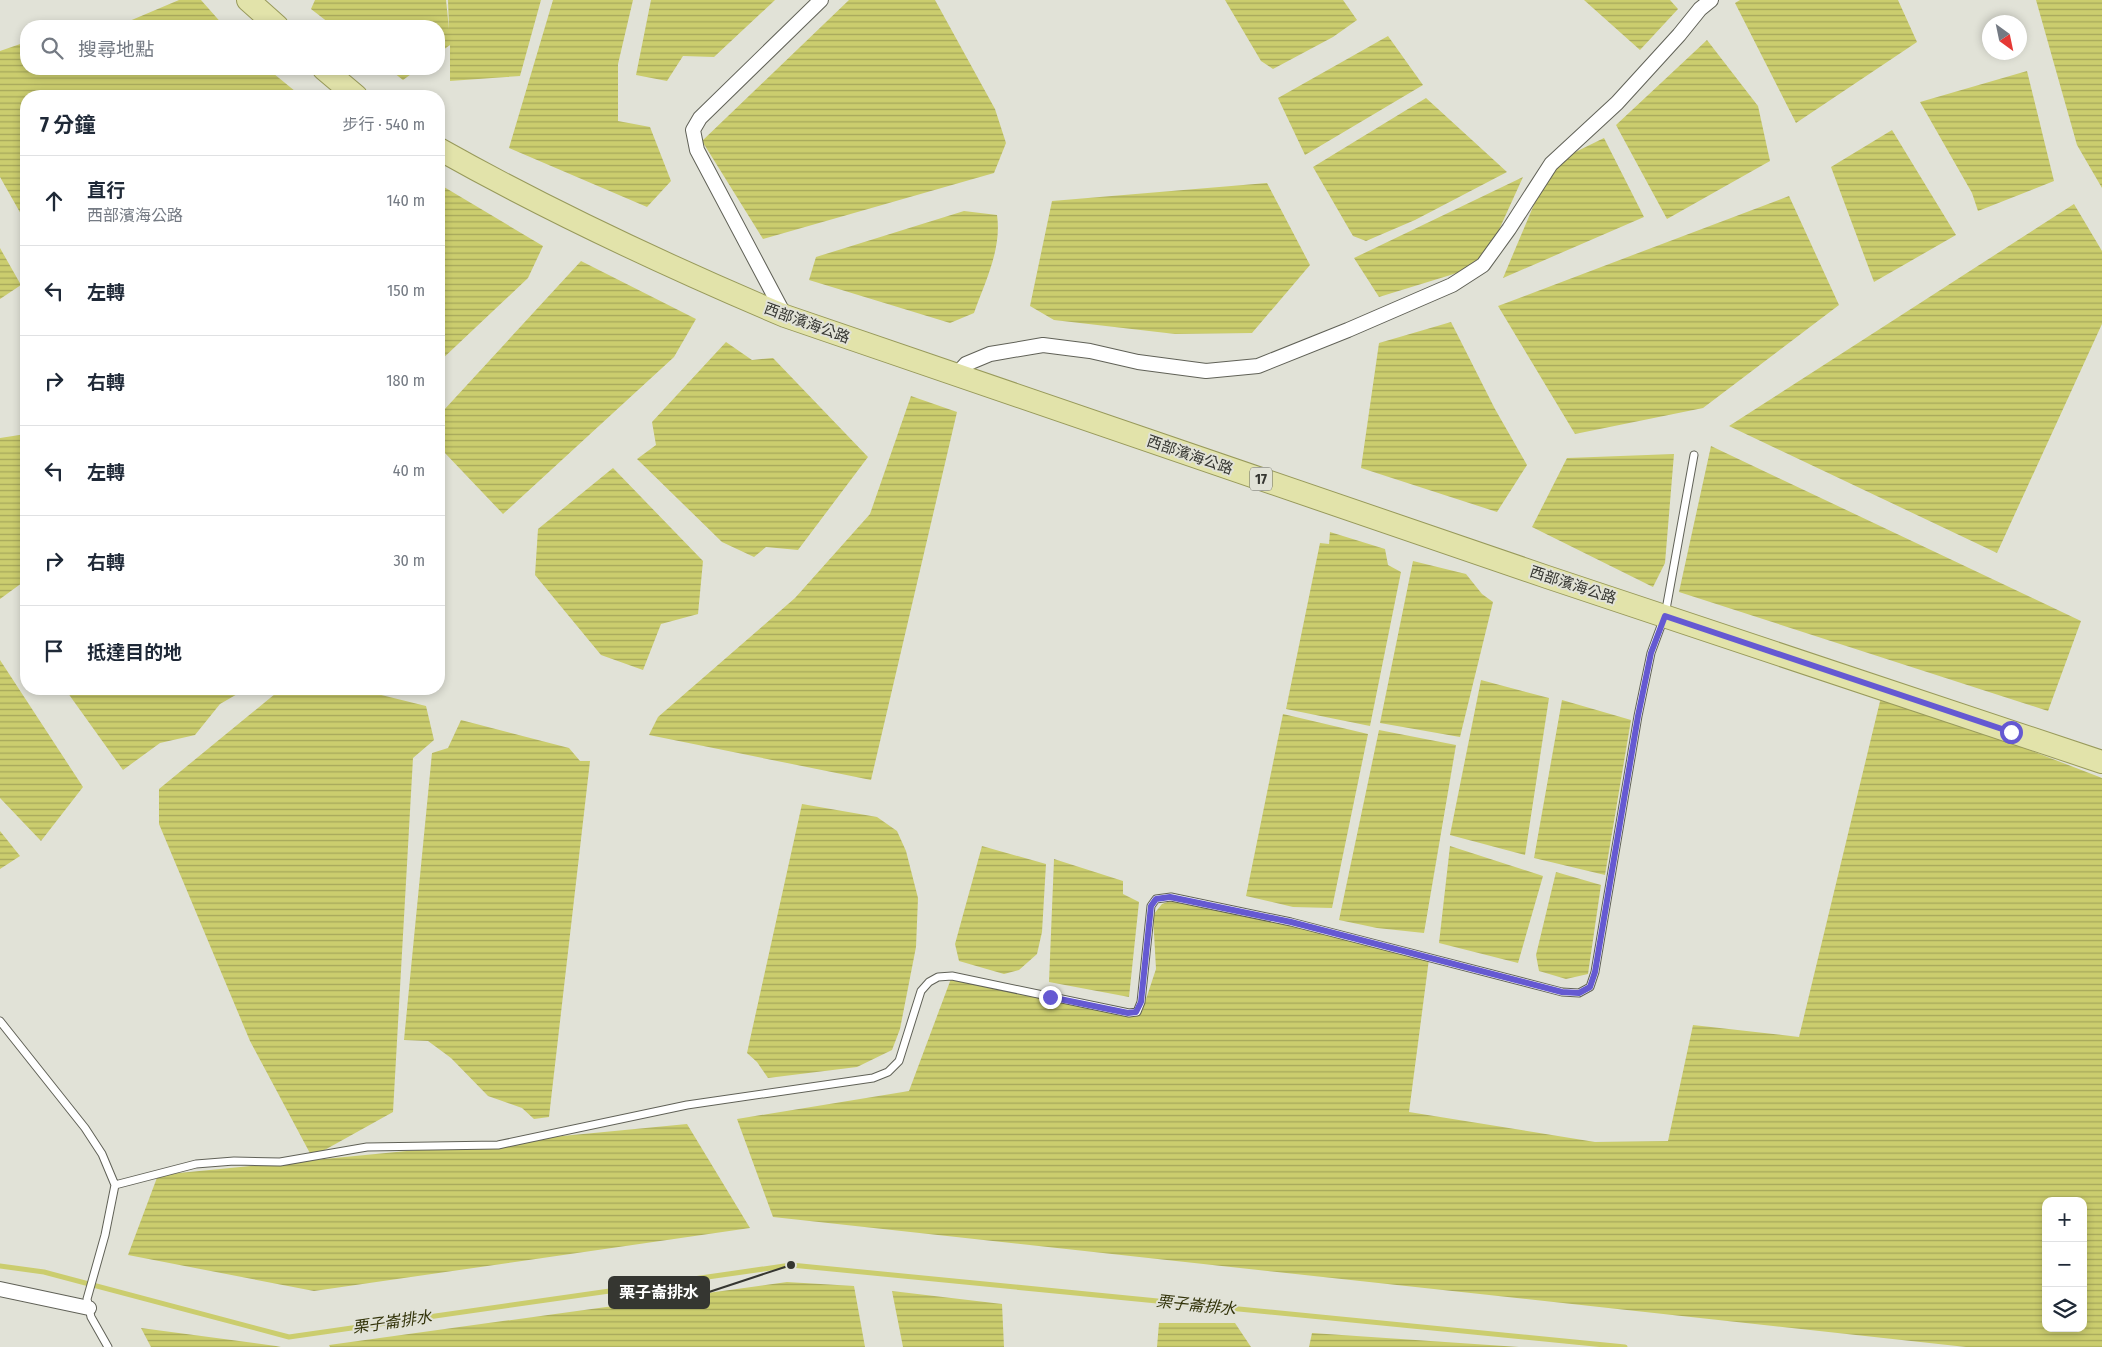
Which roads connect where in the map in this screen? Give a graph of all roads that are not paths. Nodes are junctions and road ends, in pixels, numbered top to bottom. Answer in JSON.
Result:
{"nodes":[{"id":1,"x":248,"y":0,"type":"edge"},
{"id":2,"x":821,"y":0,"type":"edge"},
{"id":3,"x":1711,"y":0,"type":"edge"},
{"id":4,"x":270,"y":20,"type":"edge"},
{"id":5,"x":331,"y":75,"type":"edge"},
{"id":6,"x":349,"y":90,"type":"edge"},
{"id":7,"x":445,"y":152,"type":"edge"},
{"id":8,"x":785,"y":316,"type":"junction"},
{"id":9,"x":956,"y":375,"type":"junction"},
{"id":10,"x":1694,"y":455,"type":"dead end"},
{"id":11,"x":1665,"y":616,"type":"junction"},
{"id":12,"x":2102,"y":762,"type":"edge"},
{"id":13,"x":0,"y":1021,"type":"edge"},
{"id":14,"x":115,"y":1185,"type":"junction"},
{"id":15,"x":0,"y":1289,"type":"edge"},
{"id":16,"x":88,"y":1304,"type":"junction"},
{"id":17,"x":108,"y":1347,"type":"edge"}],
"edges":[{"from":1,"to":4,"type":"main road"},
{"from":2,"to":8,"type":"street"},
{"from":3,"to":9,"type":"street"},
{"from":5,"to":6,"type":"main road"},
{"from":7,"to":8,"type":"main road","name":"西部濱海公路","number":"17"},
{"from":8,"to":9,"type":"main road","name":"西部濱海公路","number":"17"},
{"from":9,"to":11,"type":"main road","name":"西部濱海公路","number":"17"},
{"from":10,"to":11,"type":"lane"},
{"from":11,"to":12,"type":"main road","name":"西部濱海公路","number":"17"},
{"from":11,"to":14,"type":"lane"},
{"from":13,"to":14,"type":"lane"},
{"from":14,"to":16,"type":"lane"},
{"from":15,"to":16,"type":"street"},
{"from":16,"to":17,"type":"lane"}]}
